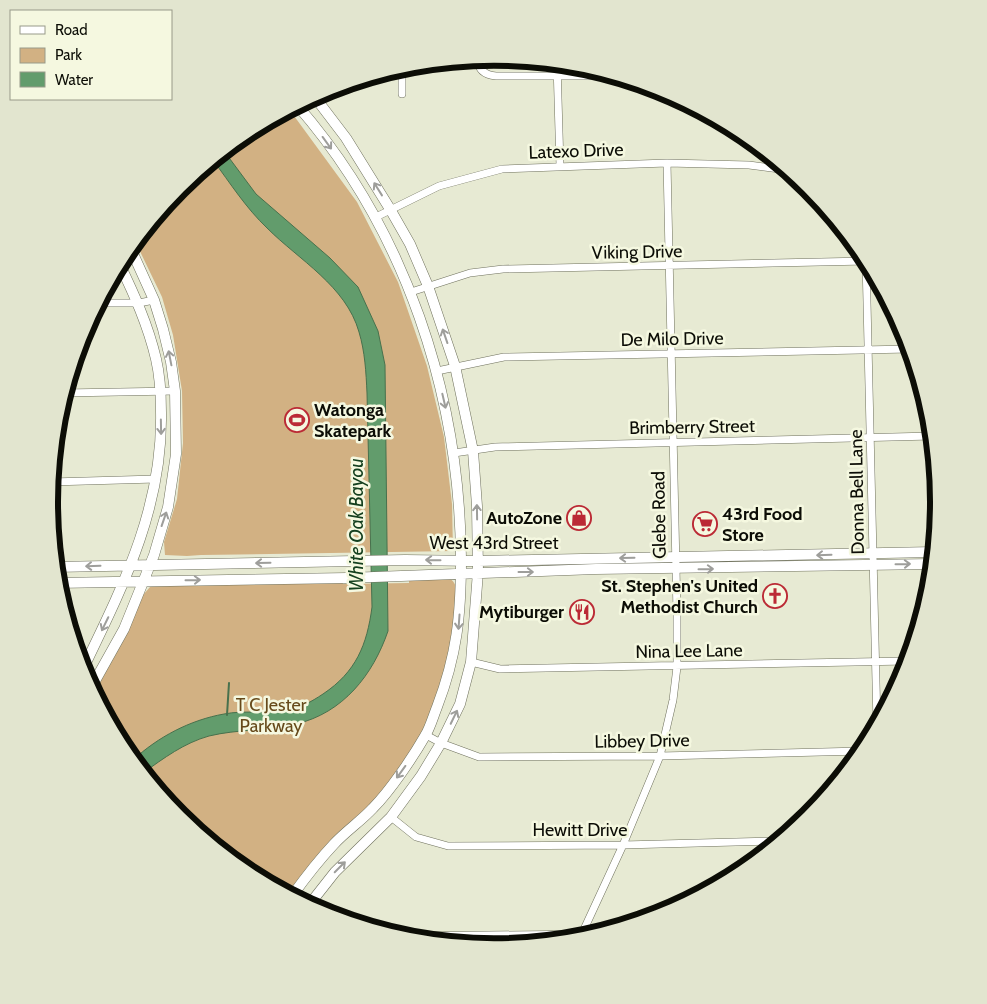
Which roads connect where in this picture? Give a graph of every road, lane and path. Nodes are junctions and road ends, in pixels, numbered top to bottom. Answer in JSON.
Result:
{"nodes":[{"id":1,"x":479,"y":67,"type":"edge"},
{"id":2,"x":558,"y":71,"type":"edge"},
{"id":3,"x":402,"y":76,"type":"edge"},
{"id":4,"x":558,"y":76,"type":"junction"},
{"id":5,"x":587,"y":76,"type":"edge"},
{"id":6,"x":402,"y":94,"type":"dead end"},
{"id":7,"x":319,"y":103,"type":"edge"},
{"id":8,"x":301,"y":111,"type":"edge"},
{"id":9,"x":667,"y":163,"type":"junction"},
{"id":10,"x":560,"y":166,"type":"junction"},
{"id":11,"x":774,"y":168,"type":"edge"},
{"id":12,"x":390,"y":209,"type":"junction"},
{"id":13,"x":376,"y":217,"type":"junction"},
{"id":14,"x":134,"y":256,"type":"edge"},
{"id":15,"x":857,"y":261,"type":"edge"},
{"id":16,"x":670,"y":266,"type":"junction"},
{"id":17,"x":124,"y":271,"type":"edge"},
{"id":18,"x":867,"y":277,"type":"edge"},
{"id":19,"x":428,"y":286,"type":"junction"},
{"id":20,"x":411,"y":292,"type":"junction"},
{"id":21,"x":154,"y":300,"type":"junction"},
{"id":22,"x":139,"y":303,"type":"junction"},
{"id":23,"x":105,"y":304,"type":"edge"},
{"id":24,"x":901,"y":349,"type":"edge"},
{"id":25,"x":869,"y":350,"type":"junction"},
{"id":26,"x":672,"y":353,"type":"junction"},
{"id":27,"x":455,"y":366,"type":"junction"},
{"id":28,"x":437,"y":371,"type":"junction"},
{"id":29,"x":161,"y":391,"type":"junction"},
{"id":30,"x":175,"y":391,"type":"junction"},
{"id":31,"x":71,"y":393,"type":"edge"},
{"id":32,"x":924,"y":436,"type":"edge"},
{"id":33,"x":871,"y":438,"type":"junction"},
{"id":34,"x":673,"y":442,"type":"junction"},
{"id":35,"x":473,"y":451,"type":"junction"},
{"id":36,"x":454,"y":453,"type":"junction"},
{"id":37,"x":156,"y":479,"type":"junction"},
{"id":38,"x":58,"y":482,"type":"edge"},
{"id":39,"x":927,"y":552,"type":"edge"},
{"id":40,"x":873,"y":554,"type":"junction"},
{"id":41,"x":774,"y":556,"type":"junction"},
{"id":42,"x":675,"y":558,"type":"junction"},
{"id":43,"x":596,"y":559,"type":"junction"},
{"id":44,"x":545,"y":560,"type":"junction"},
{"id":45,"x":461,"y":561,"type":"junction"},
{"id":46,"x":478,"y":561,"type":"junction"},
{"id":47,"x":291,"y":563,"type":"junction"},
{"id":48,"x":925,"y":564,"type":"edge"},
{"id":49,"x":131,"y":565,"type":"junction"},
{"id":50,"x":151,"y":565,"type":"junction"},
{"id":51,"x":873,"y":565,"type":"junction"},
{"id":52,"x":62,"y":567,"type":"edge"},
{"id":53,"x":774,"y":567,"type":"junction"},
{"id":54,"x":675,"y":569,"type":"junction"},
{"id":55,"x":596,"y":570,"type":"junction"},
{"id":56,"x":478,"y":572,"type":"junction"},
{"id":57,"x":548,"y":572,"type":"junction"},
{"id":58,"x":461,"y":573,"type":"junction"},
{"id":59,"x":291,"y":578,"type":"junction"},
{"id":60,"x":144,"y":581,"type":"junction"},
{"id":61,"x":124,"y":582,"type":"junction"},
{"id":62,"x":65,"y":583,"type":"edge"},
{"id":63,"x":87,"y":658,"type":"edge"},
{"id":64,"x":899,"y":661,"type":"edge"},
{"id":65,"x":471,"y":662,"type":"junction"},
{"id":66,"x":876,"y":662,"type":"junction"},
{"id":67,"x":677,"y":666,"type":"junction"},
{"id":68,"x":96,"y":680,"type":"edge"},
{"id":69,"x":877,"y":710,"type":"edge"},
{"id":70,"x":426,"y":735,"type":"junction"},
{"id":71,"x":441,"y":743,"type":"junction"},
{"id":72,"x":851,"y":751,"type":"edge"},
{"id":73,"x":660,"y":756,"type":"junction"},
{"id":74,"x":391,"y":817,"type":"junction"},
{"id":75,"x":767,"y":841,"type":"edge"},
{"id":76,"x":623,"y":845,"type":"junction"},
{"id":77,"x":296,"y":891,"type":"edge"},
{"id":78,"x":314,"y":899,"type":"edge"},
{"id":79,"x":583,"y":929,"type":"edge"},
{"id":80,"x":456,"y":936,"type":"edge"},
{"id":81,"x":531,"y":936,"type":"edge"}],
"edges":[{"from":1,"to":4,"type":"street"},
{"from":2,"to":4,"type":"street"},
{"from":3,"to":6,"type":"street"},
{"from":4,"to":5,"type":"street"},
{"from":4,"to":10,"type":"street"},
{"from":12,"to":7,"type":"main road","one_way":true},
{"from":8,"to":13,"type":"main road","one_way":true},
{"from":9,"to":10,"type":"street","name":"Latexo Drive"},
{"from":9,"to":11,"type":"street","name":"Latexo Drive"},
{"from":9,"to":16,"type":"street","name":"Glebe Road"},
{"from":10,"to":12,"type":"street","name":"Latexo Drive"},
{"from":12,"to":13,"type":"street","name":"Latexo Drive"},
{"from":12,"to":19,"type":"main road"},
{"from":13,"to":20,"type":"main road"},
{"from":14,"to":21,"type":"main road"},
{"from":15,"to":16,"type":"street","name":"Viking Drive"},
{"from":16,"to":19,"type":"street","name":"Viking Drive"},
{"from":16,"to":26,"type":"street","name":"Glebe Road"},
{"from":17,"to":22,"type":"main road"},
{"from":18,"to":25,"type":"street","name":"Donna Bell Lane"},
{"from":19,"to":20,"type":"street","name":"Viking Drive"},
{"from":27,"to":19,"type":"main road","one_way":true},
{"from":20,"to":28,"type":"main road"},
{"from":21,"to":22,"type":"street"},
{"from":30,"to":21,"type":"main road","one_way":true},
{"from":22,"to":23,"type":"street"},
{"from":22,"to":29,"type":"main road"},
{"from":24,"to":25,"type":"street","name":"De Milo Drive"},
{"from":25,"to":26,"type":"street","name":"De Milo Drive"},
{"from":25,"to":33,"type":"street","name":"Donna Bell Lane"},
{"from":26,"to":27,"type":"street","name":"De Milo Drive"},
{"from":26,"to":34,"type":"street","name":"Glebe Road"},
{"from":27,"to":28,"type":"street","name":"De Milo Drive"},
{"from":27,"to":35,"type":"main road"},
{"from":28,"to":36,"type":"main road","one_way":true},
{"from":29,"to":30,"type":"street"},
{"from":29,"to":31,"type":"street"},
{"from":29,"to":37,"type":"main road","one_way":true},
{"from":50,"to":30,"type":"main road","one_way":true},
{"from":32,"to":33,"type":"street","name":"Brimberry Street"},
{"from":33,"to":34,"type":"street","name":"Brimberry Street"},
{"from":33,"to":40,"type":"street","name":"Donna Bell Lane"},
{"from":34,"to":35,"type":"street","name":"Brimberry Street"},
{"from":34,"to":42,"type":"street","name":"Glebe Road"},
{"from":35,"to":36,"type":"street","name":"Brimberry Street"},
{"from":46,"to":35,"type":"main road","one_way":true},
{"from":36,"to":45,"type":"main road"},
{"from":37,"to":38,"type":"street"},
{"from":37,"to":49,"type":"main road"},
{"from":39,"to":40,"type":"main road","name":"West 43rd Street"},
{"from":40,"to":41,"type":"main road","name":"West 43rd Street","one_way":true},
{"from":40,"to":51,"type":"street","name":"Donna Bell Lane"},
{"from":41,"to":42,"type":"main road","name":"West 43rd Street"},
{"from":41,"to":53,"type":"main road"},
{"from":42,"to":43,"type":"main road","name":"West 43rd Street","one_way":true},
{"from":42,"to":54,"type":"street","name":"Glebe Road"},
{"from":43,"to":44,"type":"main road","name":"West 43rd Street"},
{"from":43,"to":55,"type":"main road"},
{"from":44,"to":46,"type":"main road","name":"West 43rd Street"},
{"from":44,"to":57,"type":"main road"},
{"from":45,"to":46,"type":"main road","name":"West 43rd Street"},
{"from":45,"to":47,"type":"main road","name":"West 43rd Street","one_way":true},
{"from":45,"to":58,"type":"main road"},
{"from":46,"to":56,"type":"main road"},
{"from":47,"to":50,"type":"main road","name":"West 43rd Street","one_way":true},
{"from":47,"to":59,"type":"main road"},
{"from":51,"to":48,"type":"main road","name":"West 43rd Street","one_way":true},
{"from":49,"to":50,"type":"main road","name":"West 43rd Street"},
{"from":49,"to":52,"type":"main road","name":"West 43rd Street","one_way":true},
{"from":49,"to":61,"type":"main road"},
{"from":50,"to":60,"type":"main road"},
{"from":51,"to":53,"type":"main road","name":"West 43rd Street"},
{"from":51,"to":66,"type":"street","name":"Donna Bell Lane"},
{"from":54,"to":53,"type":"main road","name":"West 43rd Street","one_way":true},
{"from":54,"to":55,"type":"main road","name":"West 43rd Street"},
{"from":54,"to":67,"type":"street","name":"Glebe Road"},
{"from":55,"to":57,"type":"main road","name":"West 43rd Street"},
{"from":56,"to":57,"type":"main road","name":"West 43rd Street","one_way":true},
{"from":56,"to":58,"type":"main road","name":"West 43rd Street"},
{"from":56,"to":65,"type":"main road"},
{"from":58,"to":59,"type":"main road","name":"West 43rd Street"},
{"from":58,"to":70,"type":"main road","one_way":true},
{"from":60,"to":59,"type":"main road","name":"West 43rd Street","one_way":true},
{"from":60,"to":61,"type":"main road","name":"West 43rd Street"},
{"from":60,"to":68,"type":"main road"},
{"from":61,"to":62,"type":"main road","name":"West 43rd Street"},
{"from":61,"to":63,"type":"main road","one_way":true},
{"from":64,"to":66,"type":"street","name":"Nina Lee Lane"},
{"from":65,"to":67,"type":"street","name":"Nina Lee Lane"},
{"from":71,"to":65,"type":"main road","one_way":true},
{"from":66,"to":67,"type":"street","name":"Nina Lee Lane"},
{"from":66,"to":69,"type":"street","name":"Donna Bell Lane"},
{"from":67,"to":73,"type":"street","name":"Glebe Road"},
{"from":70,"to":71,"type":"street","name":"Libbey Drive"},
{"from":70,"to":77,"type":"main road","one_way":true},
{"from":71,"to":73,"type":"street","name":"Libbey Drive"},
{"from":71,"to":74,"type":"main road"},
{"from":72,"to":73,"type":"street","name":"Libbey Drive"},
{"from":73,"to":76,"type":"street","name":"Glebe Road"},
{"from":74,"to":76,"type":"street","name":"Hewitt Drive"},
{"from":78,"to":74,"type":"main road","one_way":true},
{"from":75,"to":76,"type":"street","name":"Hewitt Drive"},
{"from":76,"to":79,"type":"street","name":"Glebe Road"},
{"from":80,"to":81,"type":"street"}]}
